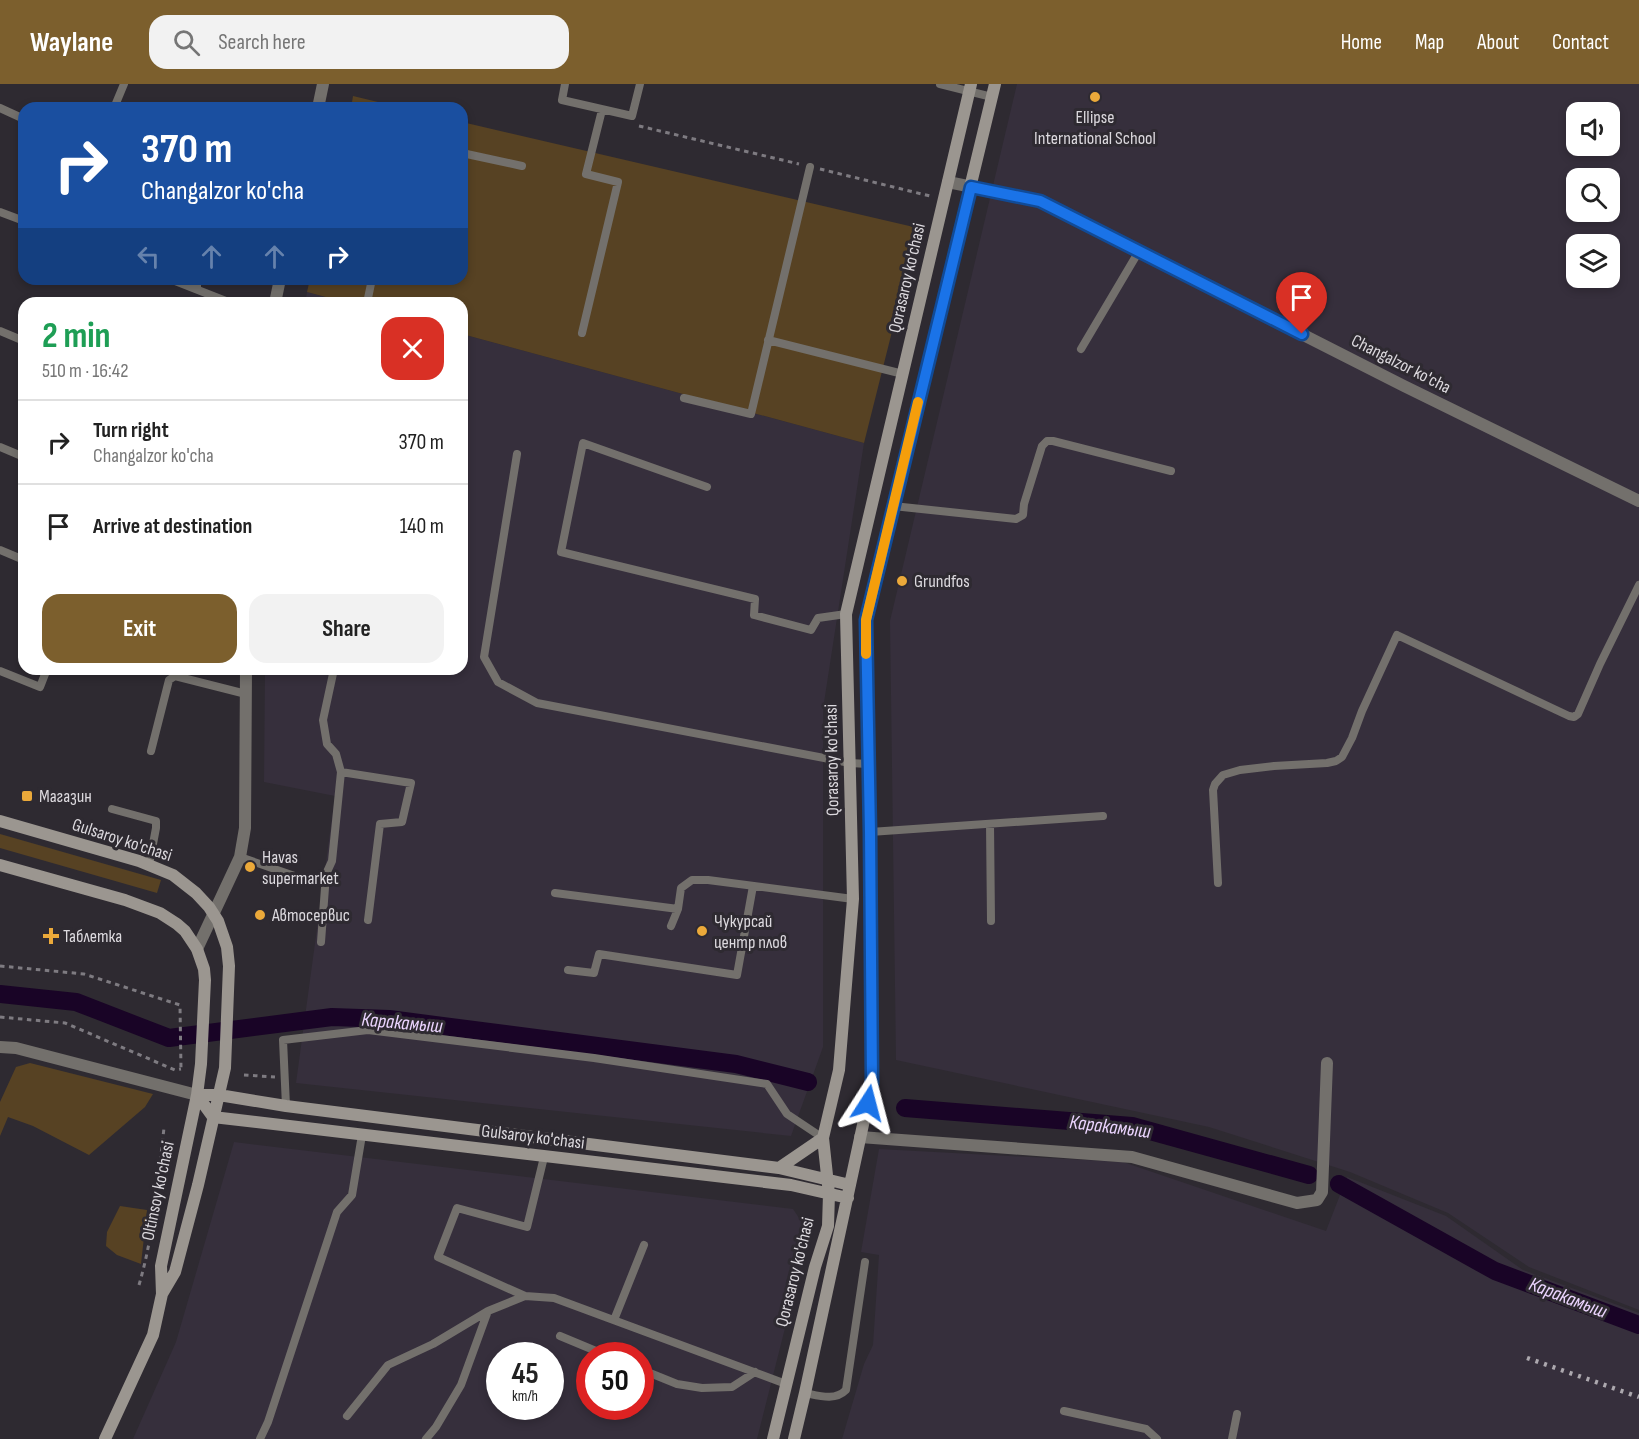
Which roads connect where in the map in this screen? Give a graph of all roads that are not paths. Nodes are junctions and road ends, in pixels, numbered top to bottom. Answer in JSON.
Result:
{"nodes":[{"id":1,"x":124,"y":84,"type":"edge"},
{"id":2,"x":323,"y":84,"type":"edge"},
{"id":3,"x":565,"y":84,"type":"edge"},
{"id":4,"x":640,"y":84,"type":"edge"},
{"id":5,"x":940,"y":84,"type":"edge"},
{"id":6,"x":995,"y":84,"type":"edge"},
{"id":7,"x":970,"y":88,"type":"edge"},
{"id":8,"x":992,"y":97,"type":"junction"},
{"id":9,"x":116,"y":102,"type":"edge"},
{"id":10,"x":319,"y":102,"type":"edge"},
{"id":11,"x":0,"y":108,"type":"edge"},
{"id":12,"x":602,"y":110,"type":"junction"},
{"id":13,"x":18,"y":116,"type":"edge"},
{"id":14,"x":468,"y":154,"type":"edge"},
{"id":15,"x":522,"y":166,"type":"dead end"},
{"id":16,"x":810,"y":166,"type":"road end"},
{"id":17,"x":948,"y":182,"type":"junction"},
{"id":18,"x":971,"y":187,"type":"junction"},
{"id":19,"x":0,"y":212,"type":"edge"},
{"id":20,"x":18,"y":219,"type":"edge"},
{"id":21,"x":1139,"y":251,"type":"junction"},
{"id":22,"x":186,"y":285,"type":"edge"},
{"id":23,"x":197,"y":285,"type":"edge"},
{"id":24,"x":197,"y":289,"type":"junction"},
{"id":25,"x":216,"y":297,"type":"edge"},
{"id":26,"x":0,"y":331,"type":"edge"},
{"id":27,"x":582,"y":333,"type":"dead end"},
{"id":28,"x":18,"y":338,"type":"edge"},
{"id":29,"x":768,"y":340,"type":"junction"},
{"id":30,"x":1082,"y":349,"type":"dead end"},
{"id":31,"x":903,"y":374,"type":"junction"},
{"id":32,"x":684,"y":398,"type":"dead end"},
{"id":33,"x":0,"y":447,"type":"edge"},
{"id":34,"x":18,"y":454,"type":"edge"},
{"id":35,"x":517,"y":454,"type":"dead end"},
{"id":36,"x":1171,"y":471,"type":"dead end"},
{"id":37,"x":707,"y":487,"type":"dead end"},
{"id":38,"x":1639,"y":501,"type":"edge"},
{"id":39,"x":893,"y":506,"type":"junction"},
{"id":40,"x":0,"y":550,"type":"edge"},
{"id":41,"x":18,"y":558,"type":"edge"},
{"id":42,"x":1639,"y":585,"type":"edge"},
{"id":43,"x":846,"y":614,"type":"junction"},
{"id":44,"x":0,"y":671,"type":"edge"},
{"id":45,"x":45,"y":675,"type":"edge"},
{"id":46,"x":246,"y":675,"type":"edge"},
{"id":47,"x":333,"y":675,"type":"edge"},
{"id":48,"x":246,"y":694,"type":"junction"},
{"id":49,"x":152,"y":751,"type":"dead end"},
{"id":50,"x":850,"y":763,"type":"junction"},
{"id":51,"x":868,"y":764,"type":"junction"},
{"id":52,"x":341,"y":772,"type":"junction"},
{"id":53,"x":112,"y":809,"type":"dead end"},
{"id":54,"x":1103,"y":816,"type":"dead end"},
{"id":55,"x":0,"y":821,"type":"edge"},
{"id":56,"x":990,"y":824,"type":"junction"},
{"id":57,"x":870,"y":832,"type":"junction"},
{"id":58,"x":240,"y":857,"type":"junction"},
{"id":59,"x":0,"y":865,"type":"edge"},
{"id":60,"x":149,"y":865,"type":"junction"},
{"id":61,"x":326,"y":874,"type":"junction"},
{"id":62,"x":1218,"y":883,"type":"dead end"},
{"id":63,"x":753,"y":886,"type":"junction"},
{"id":64,"x":555,"y":893,"type":"dead end"},
{"id":65,"x":853,"y":899,"type":"junction"},
{"id":66,"x":678,"y":909,"type":"junction"},
{"id":67,"x":214,"y":913,"type":"junction"},
{"id":68,"x":368,"y":920,"type":"dead end"},
{"id":69,"x":991,"y":921,"type":"dead end"},
{"id":70,"x":671,"y":926,"type":"dead end"},
{"id":71,"x":321,"y":942,"type":"dead end"},
{"id":72,"x":197,"y":949,"type":"junction"},
{"id":73,"x":567,"y":970,"type":"dead end"},
{"id":74,"x":0,"y":1047,"type":"edge"},
{"id":75,"x":1327,"y":1063,"type":"dead end"},
{"id":76,"x":197,"y":1095,"type":"junction"},
{"id":77,"x":219,"y":1095,"type":"junction"},
{"id":78,"x":286,"y":1106,"type":"junction"},
{"id":79,"x":213,"y":1116,"type":"junction"},
{"id":80,"x":362,"y":1135,"type":"junction"},
{"id":81,"x":860,"y":1137,"type":"junction"},
{"id":82,"x":823,"y":1138,"type":"junction"},
{"id":83,"x":544,"y":1156,"type":"junction"},
{"id":84,"x":779,"y":1168,"type":"junction"},
{"id":85,"x":828,"y":1180,"type":"junction"},
{"id":86,"x":850,"y":1185,"type":"junction"},
{"id":87,"x":829,"y":1194,"type":"junction"},
{"id":88,"x":848,"y":1198,"type":"junction"},
{"id":89,"x":644,"y":1245,"type":"dead end"},
{"id":90,"x":866,"y":1262,"type":"dead end"},
{"id":91,"x":162,"y":1294,"type":"junction"},
{"id":92,"x":525,"y":1296,"type":"junction"},
{"id":93,"x":488,"y":1311,"type":"junction"},
{"id":94,"x":614,"y":1320,"type":"junction"},
{"id":95,"x":560,"y":1336,"type":"dead end"},
{"id":96,"x":576,"y":1343,"type":"edge"},
{"id":97,"x":755,"y":1372,"type":"junction"},
{"id":98,"x":654,"y":1375,"type":"edge"},
{"id":99,"x":786,"y":1384,"type":"junction"},
{"id":100,"x":805,"y":1393,"type":"junction"},
{"id":101,"x":1064,"y":1411,"type":"dead end"},
{"id":102,"x":1237,"y":1414,"type":"dead end"},
{"id":103,"x":347,"y":1416,"type":"dead end"},
{"id":104,"x":105,"y":1439,"type":"edge"},
{"id":105,"x":261,"y":1439,"type":"edge"},
{"id":106,"x":426,"y":1439,"type":"edge"},
{"id":107,"x":773,"y":1439,"type":"edge"},
{"id":108,"x":794,"y":1439,"type":"edge"},
{"id":109,"x":1157,"y":1439,"type":"edge"},
{"id":110,"x":1232,"y":1439,"type":"edge"}],
"edges":[{"from":1,"to":9,"type":"lane"},
{"from":2,"to":10,"type":"street"},
{"from":3,"to":12,"type":"lane"},
{"from":4,"to":12,"type":"lane"},
{"from":5,"to":7,"type":"lane"},
{"from":6,"to":8,"type":"main road","name":"Qorasaroy ko'chasi"},
{"from":7,"to":8,"type":"lane"},
{"from":7,"to":17,"type":"main road","name":"Qorasaroy ko'chasi"},
{"from":8,"to":18,"type":"main road","name":"Qorasaroy ko'chasi"},
{"from":11,"to":13,"type":"lane"},
{"from":12,"to":27,"type":"lane"},
{"from":14,"to":15,"type":"lane"},
{"from":16,"to":29,"type":"lane"},
{"from":17,"to":18,"type":"street","name":"Changalzor ko'cha"},
{"from":17,"to":31,"type":"main road","name":"Qorasaroy ko'chasi"},
{"from":18,"to":21,"type":"street","name":"Changalzor ko'cha"},
{"from":18,"to":39,"type":"main road","name":"Qorasaroy ko'chasi"},
{"from":19,"to":20,"type":"lane"},
{"from":21,"to":30,"type":"lane"},
{"from":21,"to":38,"type":"street","name":"Changalzor ko'cha"},
{"from":22,"to":24,"type":"lane"},
{"from":23,"to":24,"type":"lane"},
{"from":24,"to":25,"type":"lane"},
{"from":26,"to":28,"type":"lane"},
{"from":29,"to":31,"type":"lane"},
{"from":29,"to":32,"type":"lane"},
{"from":31,"to":43,"type":"main road","name":"Qorasaroy ko'chasi"},
{"from":33,"to":34,"type":"lane"},
{"from":35,"to":50,"type":"lane"},
{"from":36,"to":39,"type":"lane"},
{"from":37,"to":43,"type":"lane"},
{"from":39,"to":51,"type":"main road","name":"Qorasaroy ko'chasi"},
{"from":40,"to":41,"type":"lane"},
{"from":42,"to":62,"type":"lane"},
{"from":43,"to":50,"type":"main road","name":"Qorasaroy ko'chasi"},
{"from":44,"to":45,"type":"lane"},
{"from":46,"to":48,"type":"street"},
{"from":47,"to":52,"type":"lane"},
{"from":48,"to":49,"type":"lane"},
{"from":48,"to":58,"type":"street"},
{"from":50,"to":51,"type":"lane"},
{"from":50,"to":65,"type":"main road","name":"Qorasaroy ko'chasi"},
{"from":51,"to":57,"type":"main road","name":"Qorasaroy ko'chasi"},
{"from":52,"to":61,"type":"lane"},
{"from":52,"to":68,"type":"lane"},
{"from":53,"to":60,"type":"lane"},
{"from":54,"to":56,"type":"lane"},
{"from":55,"to":60,"type":"main road","name":"Gulsaroy ko'chasi"},
{"from":56,"to":57,"type":"lane"},
{"from":56,"to":69,"type":"lane"},
{"from":57,"to":81,"type":"main road","name":"Qorasaroy ko'chasi"},
{"from":58,"to":61,"type":"lane"},
{"from":58,"to":67,"type":"street"},
{"from":59,"to":72,"type":"main road"},
{"from":60,"to":67,"type":"main road","name":"Gulsaroy ko'chasi"},
{"from":61,"to":71,"type":"lane"},
{"from":63,"to":65,"type":"lane"},
{"from":63,"to":66,"type":"lane"},
{"from":63,"to":73,"type":"lane"},
{"from":64,"to":66,"type":"lane"},
{"from":65,"to":82,"type":"main road","name":"Qorasaroy ko'chasi"},
{"from":66,"to":70,"type":"lane"},
{"from":67,"to":72,"type":"street"},
{"from":67,"to":77,"type":"main road","name":"Gulsaroy ko'chasi"},
{"from":72,"to":76,"type":"main road"},
{"from":74,"to":76,"type":"street"},
{"from":75,"to":81,"type":"street"},
{"from":76,"to":77,"type":"main road","name":"Gulsaroy ko'chasi"},
{"from":76,"to":79,"type":"main road"},
{"from":76,"to":91,"type":"main road","name":"Oltinsoy ko'chasi"},
{"from":77,"to":78,"type":"main road","name":"Gulsaroy ko'chasi"},
{"from":77,"to":79,"type":"main road","name":"Gulsaroy ko'chasi"},
{"from":78,"to":82,"type":"lane"},
{"from":78,"to":84,"type":"main road","name":"Gulsaroy ko'chasi"},
{"from":79,"to":80,"type":"main road","name":"Gulsaroy ko'chasi"},
{"from":79,"to":91,"type":"main road","name":"Oltinsoy ko'chasi"},
{"from":80,"to":83,"type":"main road","name":"Gulsaroy ko'chasi"},
{"from":80,"to":105,"type":"lane"},
{"from":81,"to":86,"type":"main road","name":"Qorasaroy ko'chasi"},
{"from":82,"to":84,"type":"main road"},
{"from":82,"to":85,"type":"main road","name":"Qorasaroy ko'chasi"},
{"from":83,"to":87,"type":"main road","name":"Gulsaroy ko'chasi"},
{"from":83,"to":92,"type":"lane"},
{"from":84,"to":85,"type":"main road","name":"Gulsaroy ko'chasi"},
{"from":85,"to":86,"type":"main road","name":"Gulsaroy ko'chasi"},
{"from":85,"to":87,"type":"main road","name":"Qorasaroy ko'chasi"},
{"from":86,"to":88,"type":"main road","name":"Qorasaroy ko'chasi"},
{"from":87,"to":88,"type":"main road","name":"Gulsaroy ko'chasi"},
{"from":87,"to":99,"type":"main road","name":"Qorasaroy ko'chasi"},
{"from":88,"to":100,"type":"main road","name":"Qorasaroy ko'chasi"},
{"from":89,"to":94,"type":"lane"},
{"from":90,"to":100,"type":"lane"},
{"from":91,"to":104,"type":"main road","name":"Oltinsoy ko'chasi"},
{"from":92,"to":93,"type":"lane"},
{"from":92,"to":94,"type":"lane"},
{"from":93,"to":103,"type":"lane"},
{"from":93,"to":106,"type":"lane"},
{"from":94,"to":97,"type":"lane"},
{"from":95,"to":96,"type":"lane"},
{"from":97,"to":98,"type":"lane"},
{"from":97,"to":99,"type":"lane"},
{"from":99,"to":107,"type":"main road","name":"Qorasaroy ko'chasi"},
{"from":100,"to":108,"type":"main road","name":"Qorasaroy ko'chasi"},
{"from":101,"to":109,"type":"lane"},
{"from":102,"to":110,"type":"lane"}]}
